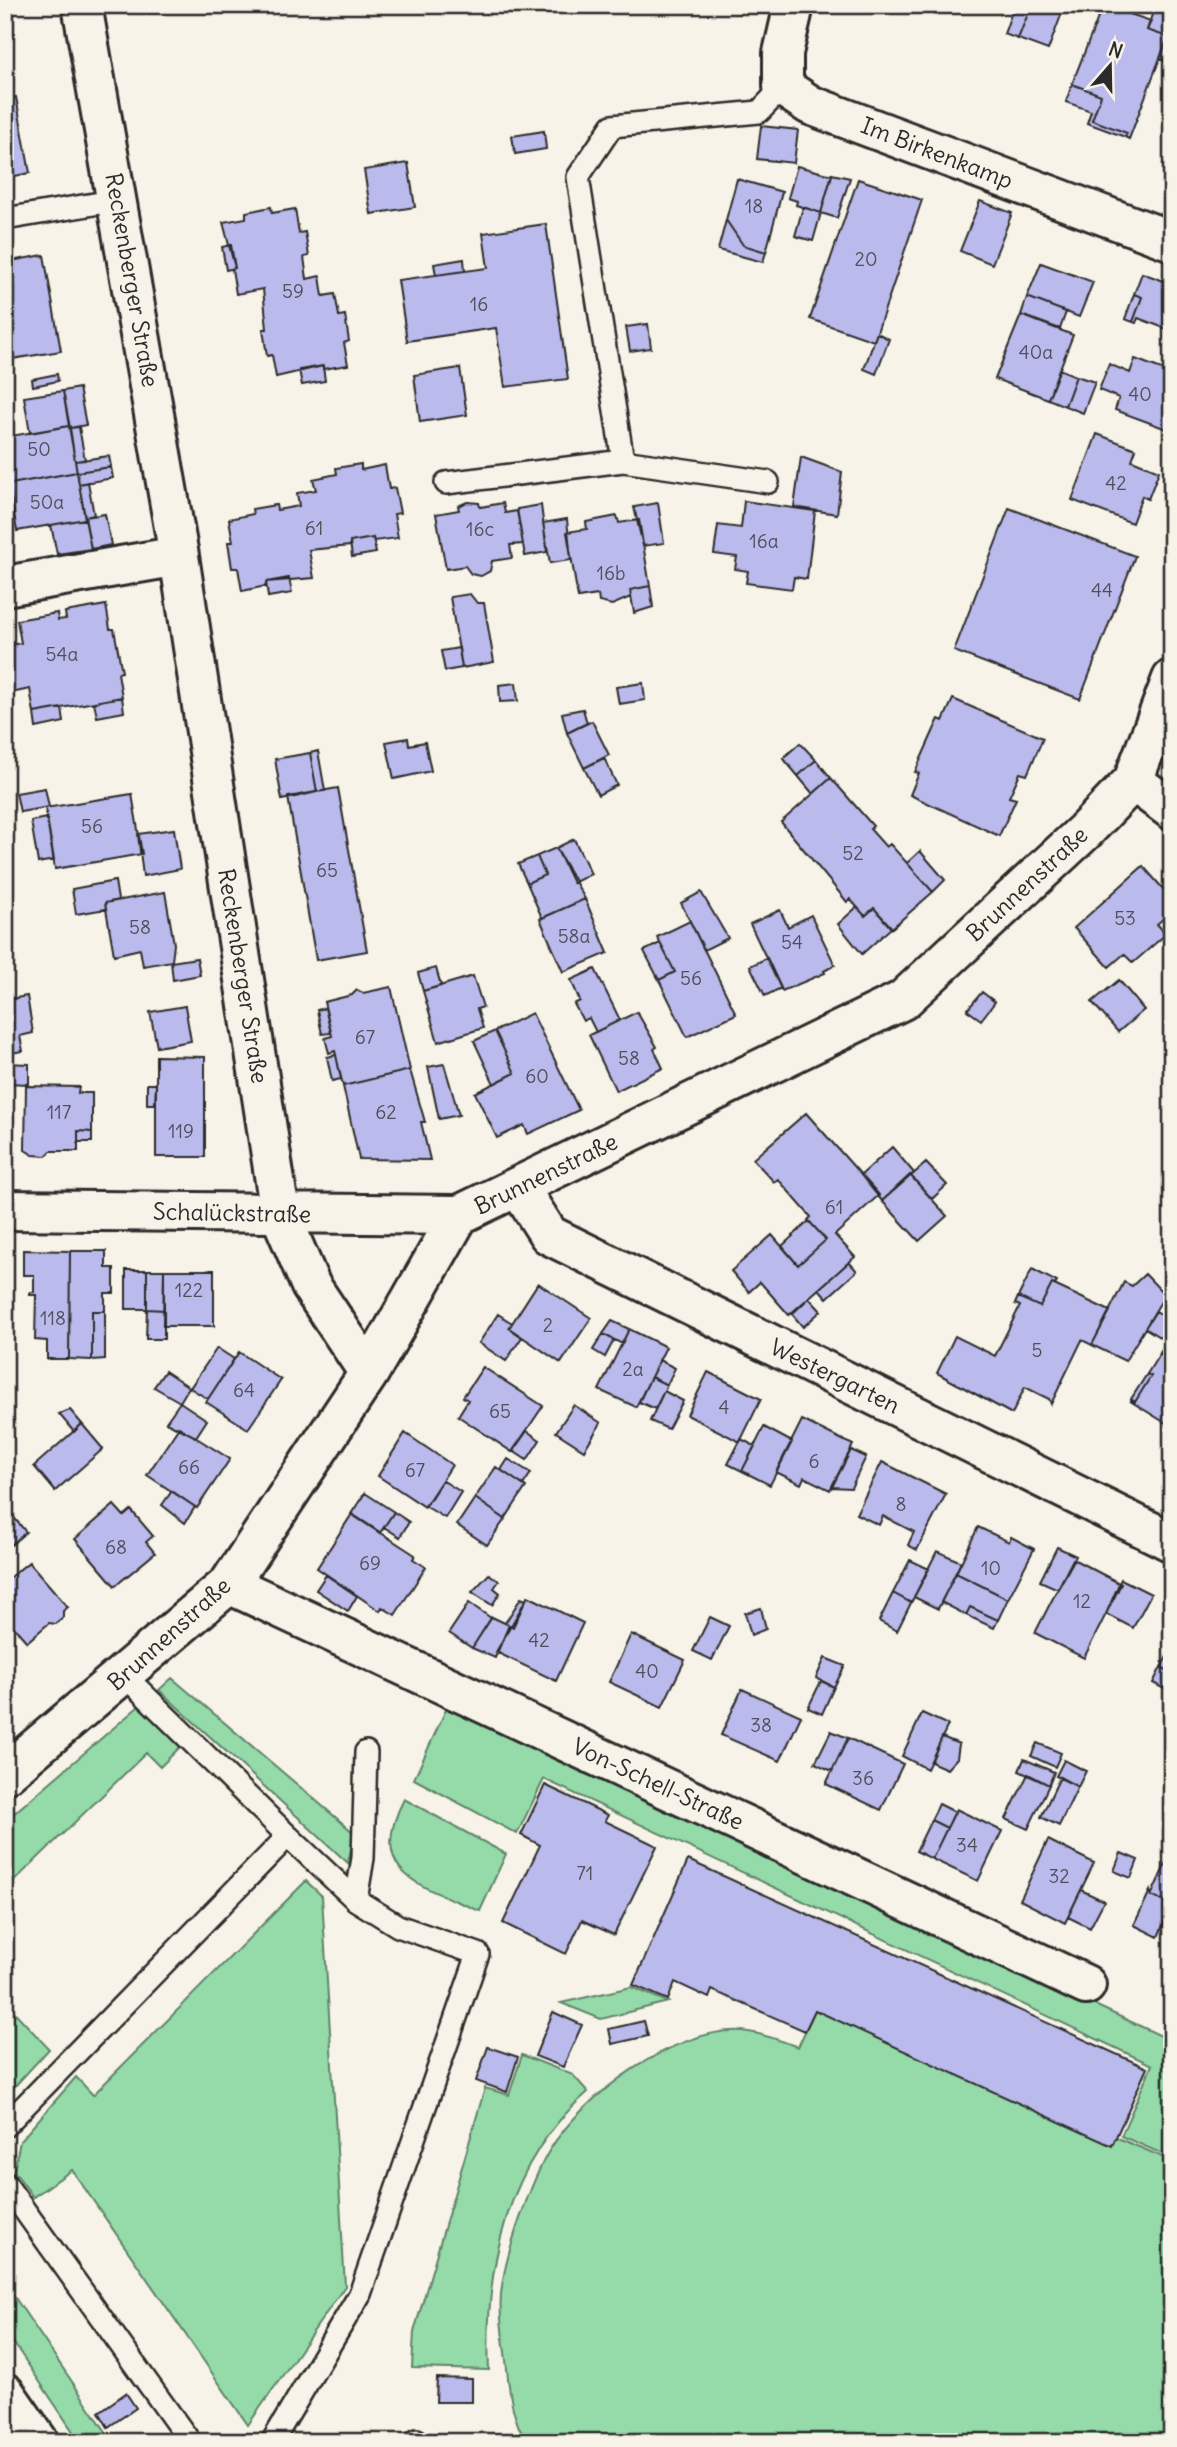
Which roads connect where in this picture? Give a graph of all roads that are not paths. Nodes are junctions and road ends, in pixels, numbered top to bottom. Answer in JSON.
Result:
{"nodes":[{"id":1,"x":82,"y":5,"type":"edge"},
{"id":2,"x":794,"y":5,"type":"edge"},
{"id":3,"x":783,"y":87,"type":"junction"},
{"id":4,"x":118,"y":200,"type":"junction"},
{"id":5,"x":5,"y":219,"type":"edge"},
{"id":6,"x":1172,"y":241,"type":"edge"},
{"id":7,"x":623,"y":461,"type":"junction"},
{"id":8,"x":768,"y":482,"type":"dead end"},
{"id":9,"x":446,"y":483,"type":"dead end"},
{"id":10,"x":180,"y":556,"type":"junction"},
{"id":11,"x":5,"y":586,"type":"edge"},
{"id":12,"x":1172,"y":679,"type":"edge"},
{"id":13,"x":1133,"y":781,"type":"junction"},
{"id":14,"x":1172,"y":810,"type":"edge"},
{"id":15,"x":519,"y":1188,"type":"junction"},
{"id":16,"x":5,"y":1210,"type":"edge"},
{"id":17,"x":280,"y":1214,"type":"junction"},
{"id":18,"x":459,"y":1215,"type":"junction"},
{"id":19,"x":369,"y":1373,"type":"junction"},
{"id":20,"x":1169,"y":1534,"type":"edge"},
{"id":21,"x":229,"y":1584,"type":"junction"},
{"id":22,"x":124,"y":1675,"type":"junction"},
{"id":23,"x":366,"y":1752,"type":"dead end"},
{"id":24,"x":5,"y":1774,"type":"edge"},
{"id":25,"x":288,"y":1836,"type":"junction"},
{"id":26,"x":356,"y":1900,"type":"junction"},
{"id":27,"x":1086,"y":1985,"type":"dead end"},
{"id":28,"x":5,"y":2126,"type":"edge"},
{"id":29,"x":5,"y":2183,"type":"edge"},
{"id":30,"x":5,"y":2393,"type":"edge"},
{"id":31,"x":39,"y":2442,"type":"edge"},
{"id":32,"x":190,"y":2442,"type":"edge"},
{"id":33,"x":272,"y":2442,"type":"edge"}],
"edges":[{"from":1,"to":4,"type":"street","name":"Reckenberger Straße"},
{"from":2,"to":3,"type":"street"},
{"from":3,"to":6,"type":"street","name":"Im Birkenkamp"},
{"from":3,"to":7,"type":"lane"},
{"from":4,"to":5,"type":"lane"},
{"from":4,"to":10,"type":"street","name":"Reckenberger Straße"},
{"from":7,"to":8,"type":"lane"},
{"from":7,"to":9,"type":"lane"},
{"from":10,"to":11,"type":"street"},
{"from":10,"to":17,"type":"street","name":"Reckenberger Straße"},
{"from":12,"to":13,"type":"street","name":"Brunnenstraße"},
{"from":13,"to":14,"type":"street"},
{"from":13,"to":15,"type":"street","name":"Brunnenstraße"},
{"from":15,"to":18,"type":"street","name":"Brunnenstraße"},
{"from":15,"to":20,"type":"street","name":"Westergarten"},
{"from":16,"to":17,"type":"street","name":"Schalückstraße"},
{"from":17,"to":18,"type":"street","name":"Schalückstraße"},
{"from":17,"to":19,"type":"street","name":"Reckenberger Straße"},
{"from":18,"to":19,"type":"street","name":"Brunnenstraße"},
{"from":19,"to":21,"type":"street","name":"Brunnenstraße"},
{"from":21,"to":22,"type":"street","name":"Brunnenstraße"},
{"from":21,"to":27,"type":"street","name":"Von-Schell-Straße"},
{"from":22,"to":24,"type":"street","name":"Brunnenstraße"},
{"from":22,"to":25,"type":"lane"},
{"from":23,"to":26,"type":"lane"},
{"from":25,"to":26,"type":"lane"},
{"from":25,"to":28,"type":"lane"},
{"from":26,"to":33,"type":"lane"},
{"from":29,"to":32,"type":"lane"},
{"from":30,"to":31,"type":"street"}]}
